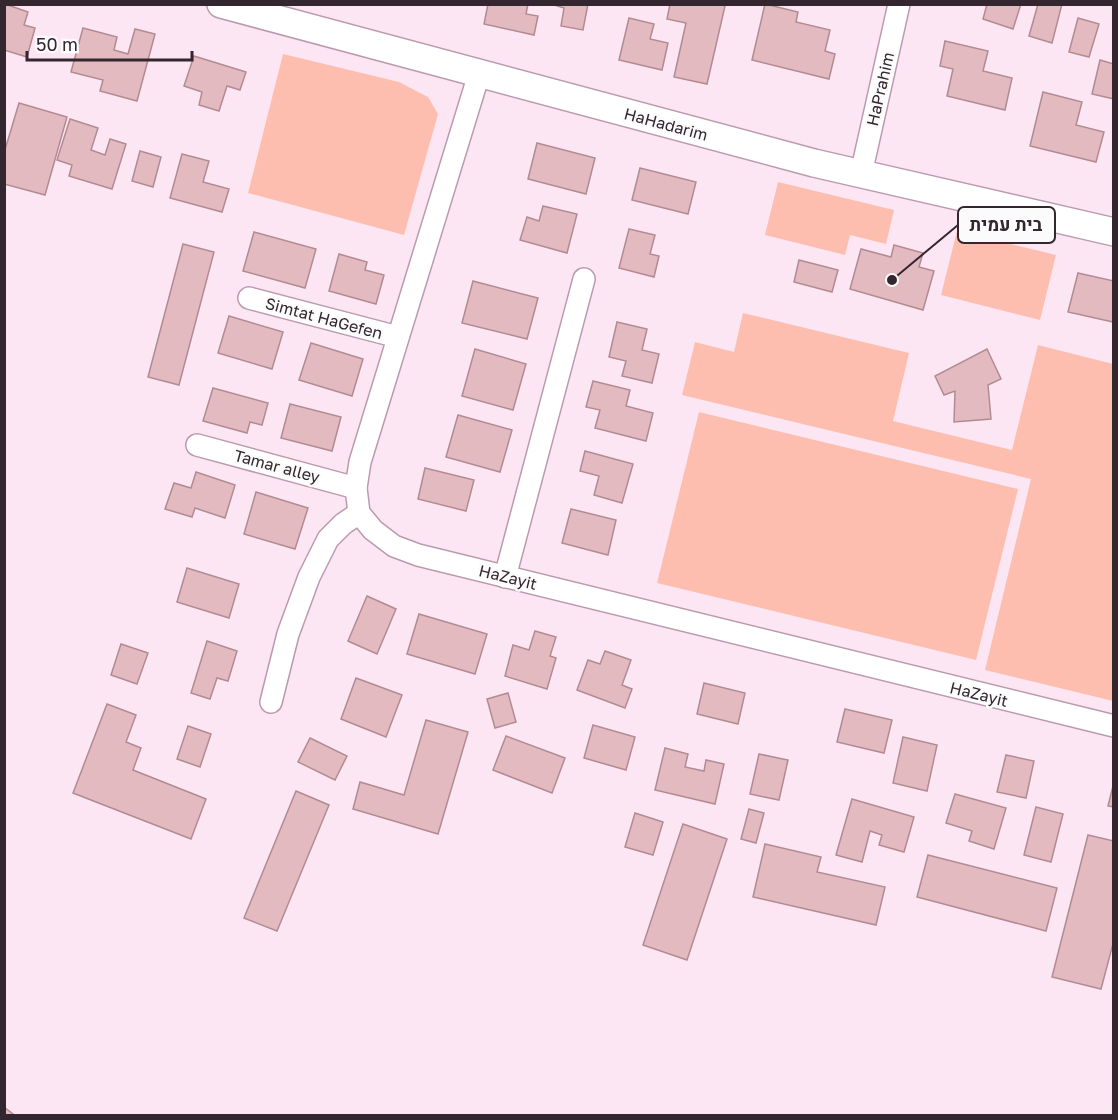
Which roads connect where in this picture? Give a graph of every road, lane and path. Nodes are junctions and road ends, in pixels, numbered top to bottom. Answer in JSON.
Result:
{"nodes":[{"id":1,"x":221,"y":4,"type":"edge"},
{"id":2,"x":899,"y":4,"type":"edge"},
{"id":3,"x":479,"y":74,"type":"junction"},
{"id":4,"x":861,"y":174,"type":"junction"},
{"id":5,"x":1113,"y":232,"type":"edge"},
{"id":6,"x":584,"y":279,"type":"dead end"},
{"id":7,"x":249,"y":298,"type":"dead end"},
{"id":8,"x":398,"y":337,"type":"junction"},
{"id":9,"x":198,"y":445,"type":"dead end"},
{"id":10,"x":356,"y":488,"type":"junction"},
{"id":11,"x":359,"y":513,"type":"junction"},
{"id":12,"x":505,"y":577,"type":"junction"},
{"id":13,"x":271,"y":702,"type":"dead end"},
{"id":14,"x":1113,"y":726,"type":"edge"}],
"edges":[{"from":1,"to":3,"type":"street","name":"HaHadarim"},
{"from":2,"to":4,"type":"street","name":"HaPrahim"},
{"from":3,"to":4,"type":"street","name":"HaHadarim"},
{"from":3,"to":8,"type":"street"},
{"from":4,"to":5,"type":"street","name":"HaHadarim"},
{"from":6,"to":12,"type":"street"},
{"from":7,"to":8,"type":"street","name":"Simtat HaGefen"},
{"from":8,"to":10,"type":"street"},
{"from":9,"to":10,"type":"street","name":"Tamar alley"},
{"from":10,"to":11,"type":"street"},
{"from":11,"to":12,"type":"street","name":"HaZayit"},
{"from":11,"to":13,"type":"street"},
{"from":12,"to":14,"type":"street","name":"HaZayit"}]}
